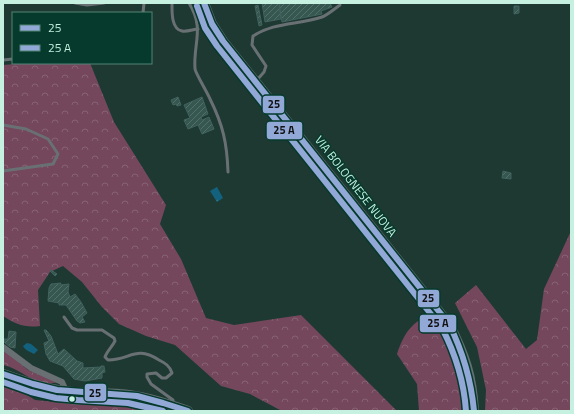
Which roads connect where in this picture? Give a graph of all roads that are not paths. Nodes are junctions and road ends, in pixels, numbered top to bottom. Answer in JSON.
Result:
{"nodes":[{"id":1,"x":75,"y":3,"type":"edge"},
{"id":2,"x":104,"y":3,"type":"edge"},
{"id":3,"x":172,"y":3,"type":"edge"},
{"id":4,"x":189,"y":3,"type":"edge"},
{"id":5,"x":204,"y":3,"type":"edge"},
{"id":6,"x":340,"y":4,"type":"dead end"},
{"id":7,"x":198,"y":29,"type":"junction"},
{"id":8,"x":256,"y":81,"type":"junction"},
{"id":9,"x":3,"y":125,"type":"edge"},
{"id":10,"x":3,"y":171,"type":"edge"},
{"id":11,"x":228,"y":172,"type":"dead end"},
{"id":12,"x":64,"y":317,"type":"dead end"},
{"id":13,"x":3,"y":347,"type":"edge"},
{"id":14,"x":3,"y":374,"type":"edge"},
{"id":15,"x":52,"y":389,"type":"junction"},
{"id":16,"x":66,"y":391,"type":"junction"},
{"id":17,"x":83,"y":393,"type":"junction"},
{"id":18,"x":174,"y":406,"type":"junction"},
{"id":19,"x":188,"y":411,"type":"edge"},
{"id":20,"x":473,"y":411,"type":"edge"}],
"edges":[{"from":1,"to":2,"type":"lane"},
{"from":3,"to":7,"type":"lane"},
{"from":4,"to":7,"type":"lane"},
{"from":5,"to":8,"type":"main road","name":"VIA BOLOGNESE NUOVA"},
{"from":6,"to":8,"type":"lane"},
{"from":7,"to":11,"type":"lane"},
{"from":8,"to":20,"type":"main road","name":"VIA BOLOGNESE NUOVA"},
{"from":9,"to":10,"type":"lane"},
{"from":12,"to":18,"type":"lane"},
{"from":13,"to":16,"type":"street"},
{"from":14,"to":15,"type":"main road"},
{"from":15,"to":16,"type":"main road"},
{"from":15,"to":17,"type":"street"},
{"from":16,"to":17,"type":"main road"},
{"from":17,"to":18,"type":"main road"},
{"from":18,"to":19,"type":"main road"}]}
